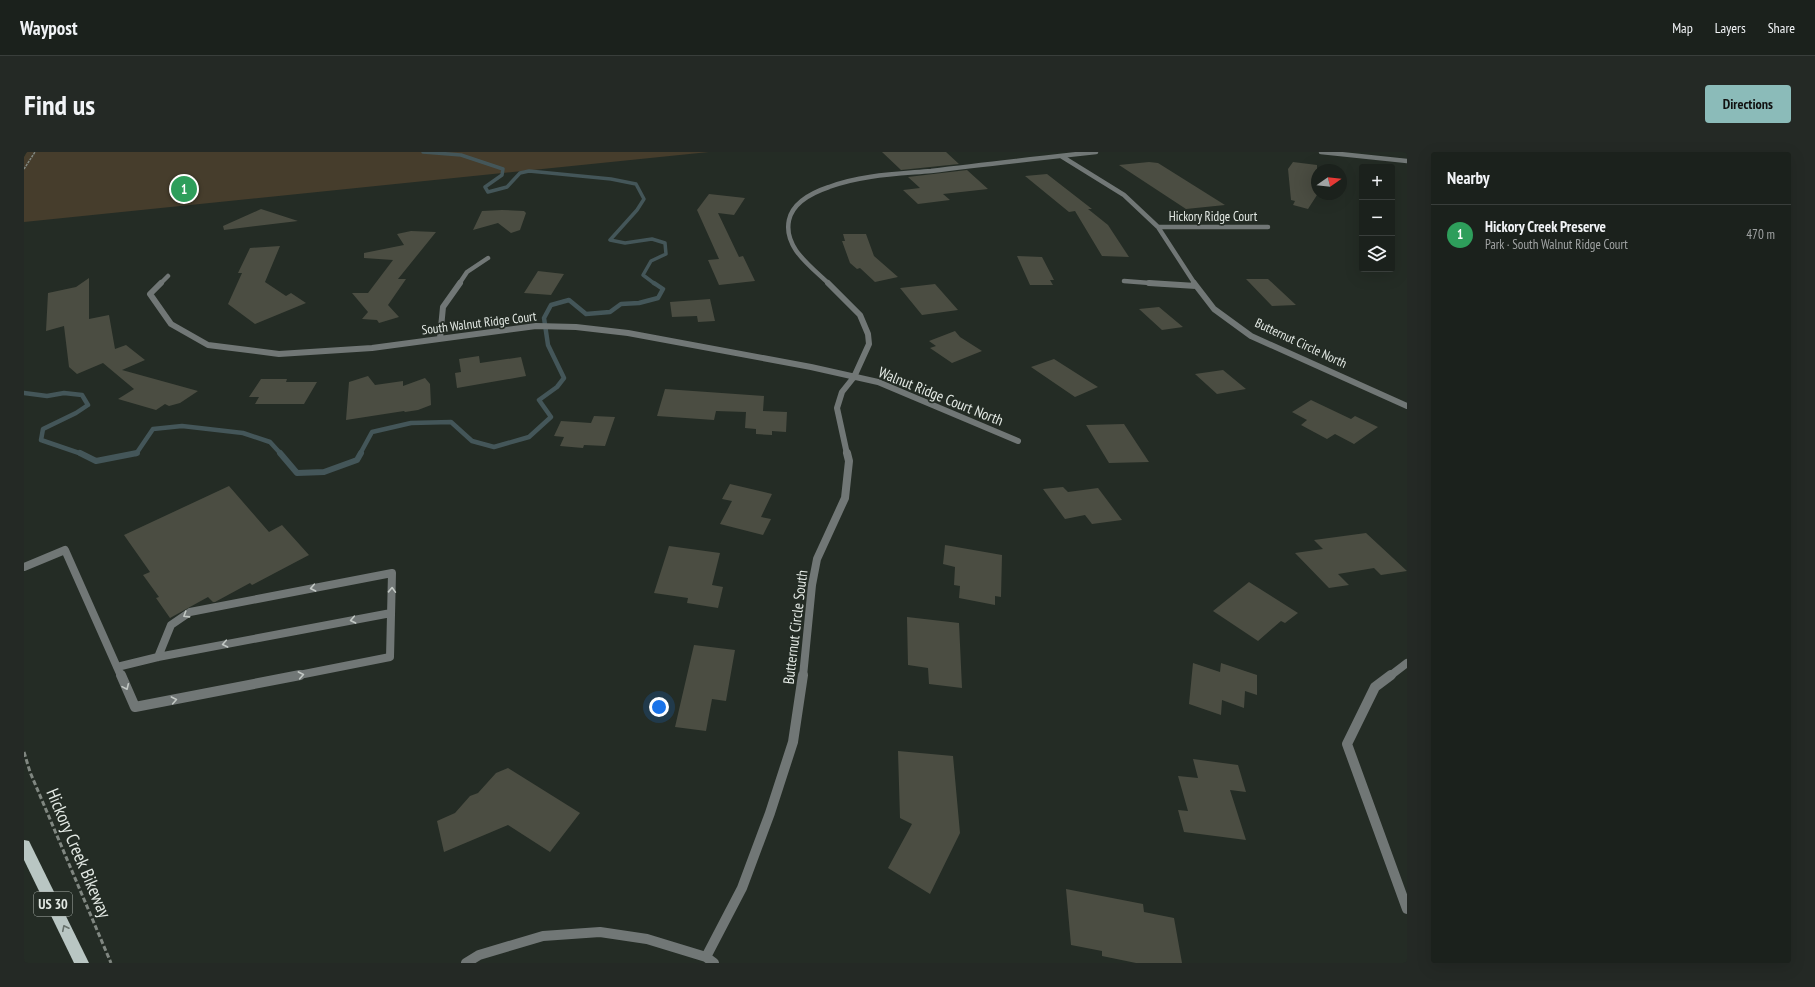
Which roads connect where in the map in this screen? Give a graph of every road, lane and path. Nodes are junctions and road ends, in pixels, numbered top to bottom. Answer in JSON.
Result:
{"nodes":[{"id":1,"x":35,"y":152,"type":"edge"},
{"id":2,"x":1096,"y":152,"type":"edge"},
{"id":3,"x":1321,"y":152,"type":"edge"},
{"id":4,"x":1368,"y":152,"type":"edge"},
{"id":5,"x":1061,"y":156,"type":"junction"},
{"id":6,"x":1372,"y":158,"type":"junction"},
{"id":7,"x":1407,"y":161,"type":"edge"},
{"id":8,"x":24,"y":169,"type":"edge"},
{"id":9,"x":1158,"y":227,"type":"junction"},
{"id":10,"x":1268,"y":227,"type":"dead end"},
{"id":11,"x":488,"y":258,"type":"dead end"},
{"id":12,"x":168,"y":276,"type":"dead end"},
{"id":13,"x":1124,"y":281,"type":"dead end"},
{"id":14,"x":1196,"y":286,"type":"junction"},
{"id":15,"x":440,"y":338,"type":"junction"},
{"id":16,"x":854,"y":377,"type":"junction"},
{"id":17,"x":1407,"y":406,"type":"edge"},
{"id":18,"x":1018,"y":441,"type":"dead end"},
{"id":19,"x":24,"y":568,"type":"edge"},
{"id":20,"x":391,"y":613,"type":"junction"},
{"id":21,"x":158,"y":657,"type":"junction"},
{"id":22,"x":1407,"y":663,"type":"edge"},
{"id":23,"x":117,"y":666,"type":"junction"},
{"id":24,"x":24,"y":752,"type":"edge"},
{"id":25,"x":24,"y":846,"type":"edge"},
{"id":26,"x":1407,"y":909,"type":"edge"},
{"id":27,"x":710,"y":960,"type":"edge"},
{"id":28,"x":82,"y":963,"type":"edge"},
{"id":29,"x":111,"y":963,"type":"edge"},
{"id":30,"x":466,"y":963,"type":"edge"}],
"edges":[{"from":1,"to":8,"type":"path"},
{"from":2,"to":5,"type":"street","name":"Butternut Circle South"},
{"from":3,"to":6,"type":"street"},
{"from":4,"to":6,"type":"street"},
{"from":5,"to":9,"type":"street","name":"Butternut Circle North"},
{"from":5,"to":16,"type":"street","name":"Butternut Circle South"},
{"from":6,"to":7,"type":"street"},
{"from":9,"to":10,"type":"street","name":"Hickory Ridge Court"},
{"from":9,"to":14,"type":"street","name":"Butternut Circle North"},
{"from":11,"to":15,"type":"street"},
{"from":12,"to":15,"type":"street","name":"South Walnut Ridge Court"},
{"from":13,"to":14,"type":"street"},
{"from":14,"to":17,"type":"street","name":"Butternut Circle North"},
{"from":15,"to":16,"type":"street","name":"South Walnut Ridge Court"},
{"from":16,"to":18,"type":"street","name":"Walnut Ridge Court North"},
{"from":16,"to":27,"type":"street","name":"Butternut Circle South"},
{"from":19,"to":23,"type":"street"},
{"from":20,"to":21,"type":"street","one_way":true},
{"from":20,"to":21,"type":"street","one_way":true},
{"from":23,"to":20,"type":"street","one_way":true},
{"from":21,"to":23,"type":"street"},
{"from":22,"to":26,"type":"street"},
{"from":24,"to":29,"type":"path","name":"Hickory Creek Bikeway"},
{"from":28,"to":25,"type":"main road","number":"US 30","one_way":true},
{"from":27,"to":30,"type":"street"}]}
